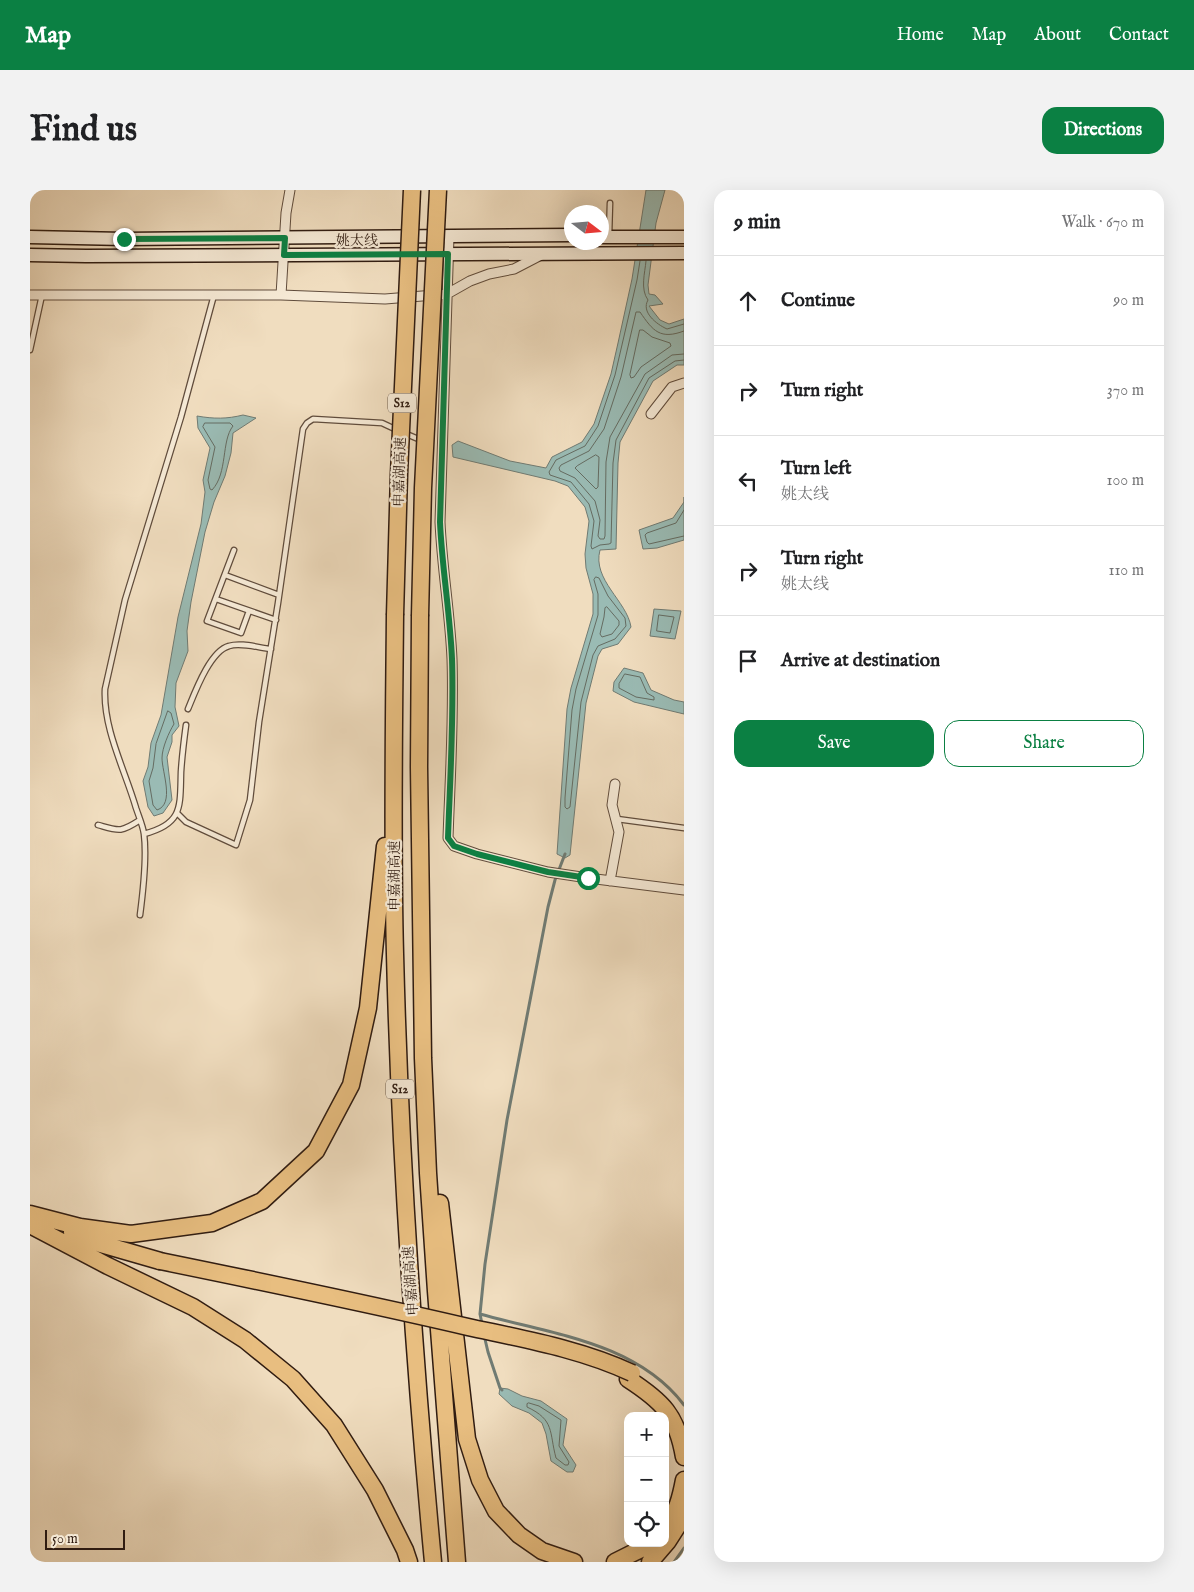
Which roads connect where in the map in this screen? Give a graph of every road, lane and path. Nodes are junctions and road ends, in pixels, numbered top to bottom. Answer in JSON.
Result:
{"nodes":[{"id":1,"x":290,"y":190,"type":"edge"},
{"id":2,"x":412,"y":190,"type":"edge"},
{"id":3,"x":438,"y":190,"type":"edge"},
{"id":4,"x":610,"y":203,"type":"dead end"},
{"id":5,"x":609,"y":210,"type":"edge"},
{"id":6,"x":564,"y":235,"type":"edge"},
{"id":7,"x":449,"y":236,"type":"junction"},
{"id":8,"x":609,"y":237,"type":"edge"},
{"id":9,"x":684,"y":237,"type":"edge"},
{"id":10,"x":30,"y":238,"type":"edge"},
{"id":11,"x":285,"y":238,"type":"junction"},
{"id":12,"x":684,"y":253,"type":"edge"},
{"id":13,"x":448,"y":254,"type":"junction"},
{"id":14,"x":543,"y":254,"type":"junction"},
{"id":15,"x":30,"y":255,"type":"edge"},
{"id":16,"x":284,"y":255,"type":"junction"},
{"id":17,"x":86,"y":256,"type":"junction"},
{"id":18,"x":30,"y":263,"type":"edge"},
{"id":19,"x":447,"y":294,"type":"junction"},
{"id":20,"x":30,"y":295,"type":"edge"},
{"id":21,"x":42,"y":295,"type":"junction"},
{"id":22,"x":214,"y":295,"type":"junction"},
{"id":23,"x":281,"y":295,"type":"junction"},
{"id":24,"x":30,"y":350,"type":"edge"},
{"id":25,"x":684,"y":383,"type":"edge"},
{"id":26,"x":651,"y":414,"type":"dead end"},
{"id":27,"x":442,"y":449,"type":"junction"},
{"id":28,"x":234,"y":550,"type":"dead end"},
{"id":29,"x":225,"y":575,"type":"junction"},
{"id":30,"x":279,"y":595,"type":"junction"},
{"id":31,"x":216,"y":598,"type":"junction"},
{"id":32,"x":249,"y":611,"type":"junction"},
{"id":33,"x":276,"y":620,"type":"junction"},
{"id":34,"x":271,"y":650,"type":"junction"},
{"id":35,"x":188,"y":709,"type":"dead end"},
{"id":36,"x":186,"y":725,"type":"dead end"},
{"id":37,"x":394,"y":767,"type":"junction"},
{"id":38,"x":615,"y":784,"type":"dead end"},
{"id":39,"x":177,"y":813,"type":"junction"},
{"id":40,"x":617,"y":819,"type":"junction"},
{"id":41,"x":140,"y":820,"type":"junction"},
{"id":42,"x":98,"y":825,"type":"dead end"},
{"id":43,"x":684,"y":828,"type":"edge"},
{"id":44,"x":144,"y":834,"type":"junction"},
{"id":45,"x":610,"y":881,"type":"junction"},
{"id":46,"x":684,"y":890,"type":"edge"},
{"id":47,"x":140,"y":915,"type":"dead end"},
{"id":48,"x":423,"y":1058,"type":"junction"},
{"id":49,"x":30,"y":1214,"type":"edge"},
{"id":50,"x":30,"y":1225,"type":"edge"},
{"id":51,"x":160,"y":1264,"type":"junction"},
{"id":52,"x":630,"y":1376,"type":"junction"},
{"id":53,"x":684,"y":1424,"type":"edge"},
{"id":54,"x":684,"y":1457,"type":"edge"},
{"id":55,"x":684,"y":1480,"type":"edge"},
{"id":56,"x":684,"y":1516,"type":"edge"},
{"id":57,"x":669,"y":1523,"type":"edge"},
{"id":58,"x":645,"y":1547,"type":"edge"},
{"id":59,"x":409,"y":1562,"type":"edge"},
{"id":60,"x":433,"y":1562,"type":"edge"},
{"id":61,"x":457,"y":1562,"type":"edge"},
{"id":62,"x":574,"y":1562,"type":"edge"},
{"id":63,"x":615,"y":1562,"type":"edge"},
{"id":64,"x":650,"y":1562,"type":"edge"}],
"edges":[{"from":1,"to":11,"type":"street"},
{"from":2,"to":37,"type":"highway","name":"申嘉湖高速","number":"S12","bridge":true},
{"from":3,"to":48,"type":"highway","name":"申嘉湖高速","number":"S12","bridge":true},
{"from":4,"to":5,"type":"lane"},
{"from":6,"to":7,"type":"main road","name":"姚太线"},
{"from":7,"to":11,"type":"main road","name":"姚太线"},
{"from":7,"to":13,"type":"street"},
{"from":8,"to":9,"type":"main road"},
{"from":10,"to":11,"type":"main road","name":"姚太线"},
{"from":11,"to":16,"type":"street"},
{"from":12,"to":14,"type":"main road","name":"姚太线"},
{"from":13,"to":14,"type":"main road","name":"姚太线"},
{"from":13,"to":16,"type":"main road","name":"姚太线"},
{"from":13,"to":19,"type":"street"},
{"from":14,"to":19,"type":"street"},
{"from":15,"to":17,"type":"main road","name":"姚太线"},
{"from":16,"to":17,"type":"main road","name":"姚太线"},
{"from":16,"to":23,"type":"street"},
{"from":17,"to":18,"type":"main road"},
{"from":19,"to":23,"type":"street"},
{"from":19,"to":27,"type":"street"},
{"from":20,"to":21,"type":"street"},
{"from":21,"to":22,"type":"street"},
{"from":21,"to":24,"type":"lane"},
{"from":22,"to":23,"type":"street"},
{"from":22,"to":41,"type":"lane"},
{"from":25,"to":26,"type":"street"},
{"from":27,"to":30,"type":"lane"},
{"from":27,"to":45,"type":"street"},
{"from":28,"to":29,"type":"lane"},
{"from":29,"to":30,"type":"lane"},
{"from":29,"to":31,"type":"lane"},
{"from":30,"to":33,"type":"lane"},
{"from":31,"to":32,"type":"lane"},
{"from":31,"to":32,"type":"lane"},
{"from":32,"to":33,"type":"lane"},
{"from":33,"to":34,"type":"lane"},
{"from":34,"to":35,"type":"lane"},
{"from":34,"to":39,"type":"lane"},
{"from":36,"to":39,"type":"lane"},
{"from":37,"to":49,"type":"highway"},
{"from":37,"to":60,"type":"highway","name":"申嘉湖高速","number":"S12"},
{"from":38,"to":40,"type":"street"},
{"from":39,"to":44,"type":"lane"},
{"from":40,"to":43,"type":"lane"},
{"from":40,"to":45,"type":"street"},
{"from":41,"to":42,"type":"lane"},
{"from":41,"to":44,"type":"lane"},
{"from":44,"to":47,"type":"lane"},
{"from":45,"to":46,"type":"street"},
{"from":48,"to":61,"type":"highway","name":"申嘉湖高速","number":"S12"},
{"from":48,"to":62,"type":"highway"},
{"from":49,"to":51,"type":"highway"},
{"from":50,"to":51,"type":"highway"},
{"from":50,"to":59,"type":"highway"},
{"from":51,"to":52,"type":"highway"},
{"from":52,"to":53,"type":"highway"},
{"from":52,"to":54,"type":"highway"},
{"from":55,"to":57,"type":"highway"},
{"from":56,"to":64,"type":"highway"},
{"from":58,"to":63,"type":"highway"}]}
